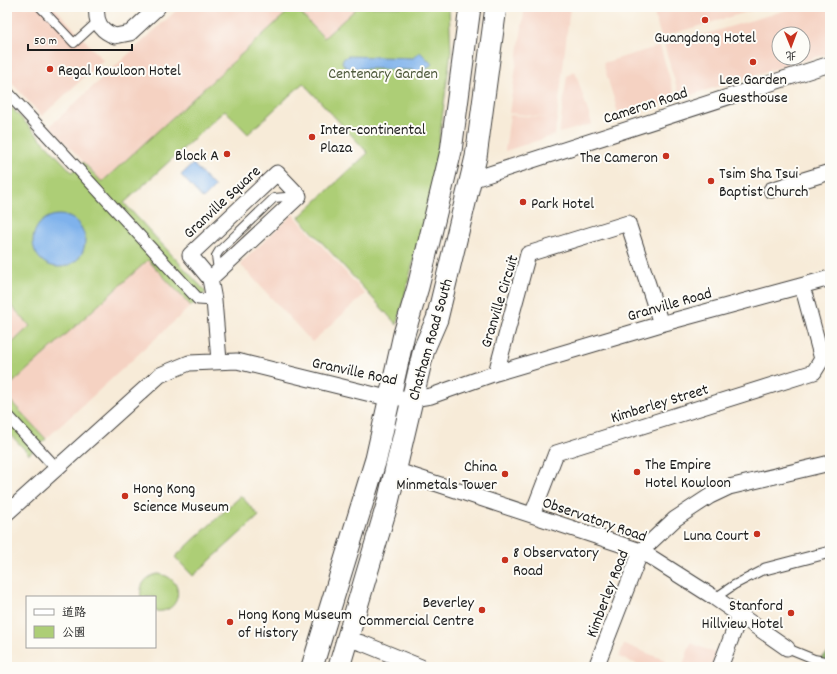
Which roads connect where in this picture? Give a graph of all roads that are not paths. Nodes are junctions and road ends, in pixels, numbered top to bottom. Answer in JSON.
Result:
{"nodes":[{"id":1,"x":40,"y":7,"type":"edge"},
{"id":2,"x":97,"y":7,"type":"edge"},
{"id":3,"x":158,"y":7,"type":"edge"},
{"id":4,"x":470,"y":7,"type":"edge"},
{"id":5,"x":496,"y":7,"type":"edge"},
{"id":6,"x":97,"y":22,"type":"junction"},
{"id":7,"x":830,"y":64,"type":"edge"},
{"id":8,"x":7,"y":92,"type":"edge"},
{"id":9,"x":830,"y":172,"type":"edge"},
{"id":10,"x":471,"y":180,"type":"junction"},
{"id":11,"x":771,"y":190,"type":"dead end"},
{"id":12,"x":439,"y":201,"type":"junction"},
{"id":13,"x":214,"y":274,"type":"junction"},
{"id":14,"x":830,"y":278,"type":"edge"},
{"id":15,"x":800,"y":286,"type":"junction"},
{"id":16,"x":214,"y":300,"type":"junction"},
{"id":17,"x":661,"y":324,"type":"junction"},
{"id":18,"x":826,"y":357,"type":"edge"},
{"id":19,"x":219,"y":361,"type":"junction"},
{"id":20,"x":496,"y":373,"type":"junction"},
{"id":21,"x":389,"y":398,"type":"junction"},
{"id":22,"x":412,"y":399,"type":"junction"},
{"id":23,"x":7,"y":415,"type":"edge"},
{"id":24,"x":830,"y":463,"type":"edge"},
{"id":25,"x":56,"y":468,"type":"junction"},
{"id":26,"x":395,"y":470,"type":"junction"},
{"id":27,"x":7,"y":512,"type":"edge"},
{"id":28,"x":532,"y":515,"type":"junction"},
{"id":29,"x":641,"y":551,"type":"junction"},
{"id":30,"x":830,"y":552,"type":"edge"},
{"id":31,"x":765,"y":569,"type":"joint"},
{"id":32,"x":715,"y":598,"type":"junction"},
{"id":33,"x":740,"y":615,"type":"junction"},
{"id":34,"x":347,"y":639,"type":"junction"},
{"id":35,"x":787,"y":648,"type":"joint"},
{"id":36,"x":830,"y":662,"type":"edge"},
{"id":37,"x":312,"y":667,"type":"edge"},
{"id":38,"x":339,"y":667,"type":"edge"},
{"id":39,"x":421,"y":667,"type":"edge"},
{"id":40,"x":596,"y":667,"type":"edge"},
{"id":41,"x":720,"y":667,"type":"edge"}],
"edges":[{"from":1,"to":6,"type":"lane"},
{"from":2,"to":6,"type":"street"},
{"from":3,"to":6,"type":"street"},
{"from":4,"to":12,"type":"main road","name":"Chatham Road South"},
{"from":5,"to":10,"type":"main road","name":"Chatham Road South"},
{"from":7,"to":10,"type":"street","name":"Cameron Road"},
{"from":8,"to":16,"type":"street"},
{"from":9,"to":11,"type":"street"},
{"from":10,"to":12,"type":"main road"},
{"from":10,"to":22,"type":"main road","name":"Chatham Road South"},
{"from":12,"to":21,"type":"main road","name":"Chatham Road South"},
{"from":13,"to":13,"type":"street","name":"Granville Square"},
{"from":13,"to":16,"type":"street","name":"Granville Square"},
{"from":14,"to":15,"type":"street","name":"Granville Road"},
{"from":15,"to":17,"type":"street","name":"Granville Road"},
{"from":15,"to":18,"type":"street"},
{"from":16,"to":19,"type":"street","name":"Granville Square"},
{"from":17,"to":20,"type":"street","name":"Granville Road"},
{"from":17,"to":20,"type":"street","name":"Granville Circuit"},
{"from":18,"to":28,"type":"street","name":"Kimberley Street"},
{"from":19,"to":21,"type":"street","name":"Granville Road"},
{"from":19,"to":25,"type":"street","name":"Granville Road"},
{"from":20,"to":22,"type":"street","name":"Granville Road"},
{"from":21,"to":22,"type":"street","name":"Granville Road"},
{"from":21,"to":37,"type":"main road","name":"Chatham Road South"},
{"from":22,"to":26,"type":"main road","name":"Chatham Road South"},
{"from":23,"to":25,"type":"street"},
{"from":24,"to":29,"type":"street","name":"Kimberley Road"},
{"from":25,"to":27,"type":"street","name":"Granville Road"},
{"from":26,"to":28,"type":"street","name":"Observatory Road"},
{"from":26,"to":34,"type":"main road","name":"Chatham Road South"},
{"from":28,"to":29,"type":"street","name":"Observatory Road"},
{"from":29,"to":32,"type":"street","name":"Observatory Road"},
{"from":29,"to":40,"type":"street","name":"Kimberley Road"},
{"from":30,"to":31,"type":"street"},
{"from":31,"to":32,"type":"lane"},
{"from":32,"to":33,"type":"street","name":"Observatory Road"},
{"from":33,"to":35,"type":"street","name":"Observatory Road"},
{"from":33,"to":41,"type":"street"},
{"from":34,"to":38,"type":"main road","name":"Chatham Road South"},
{"from":34,"to":39,"type":"street"},
{"from":35,"to":36,"type":"lane"}]}
